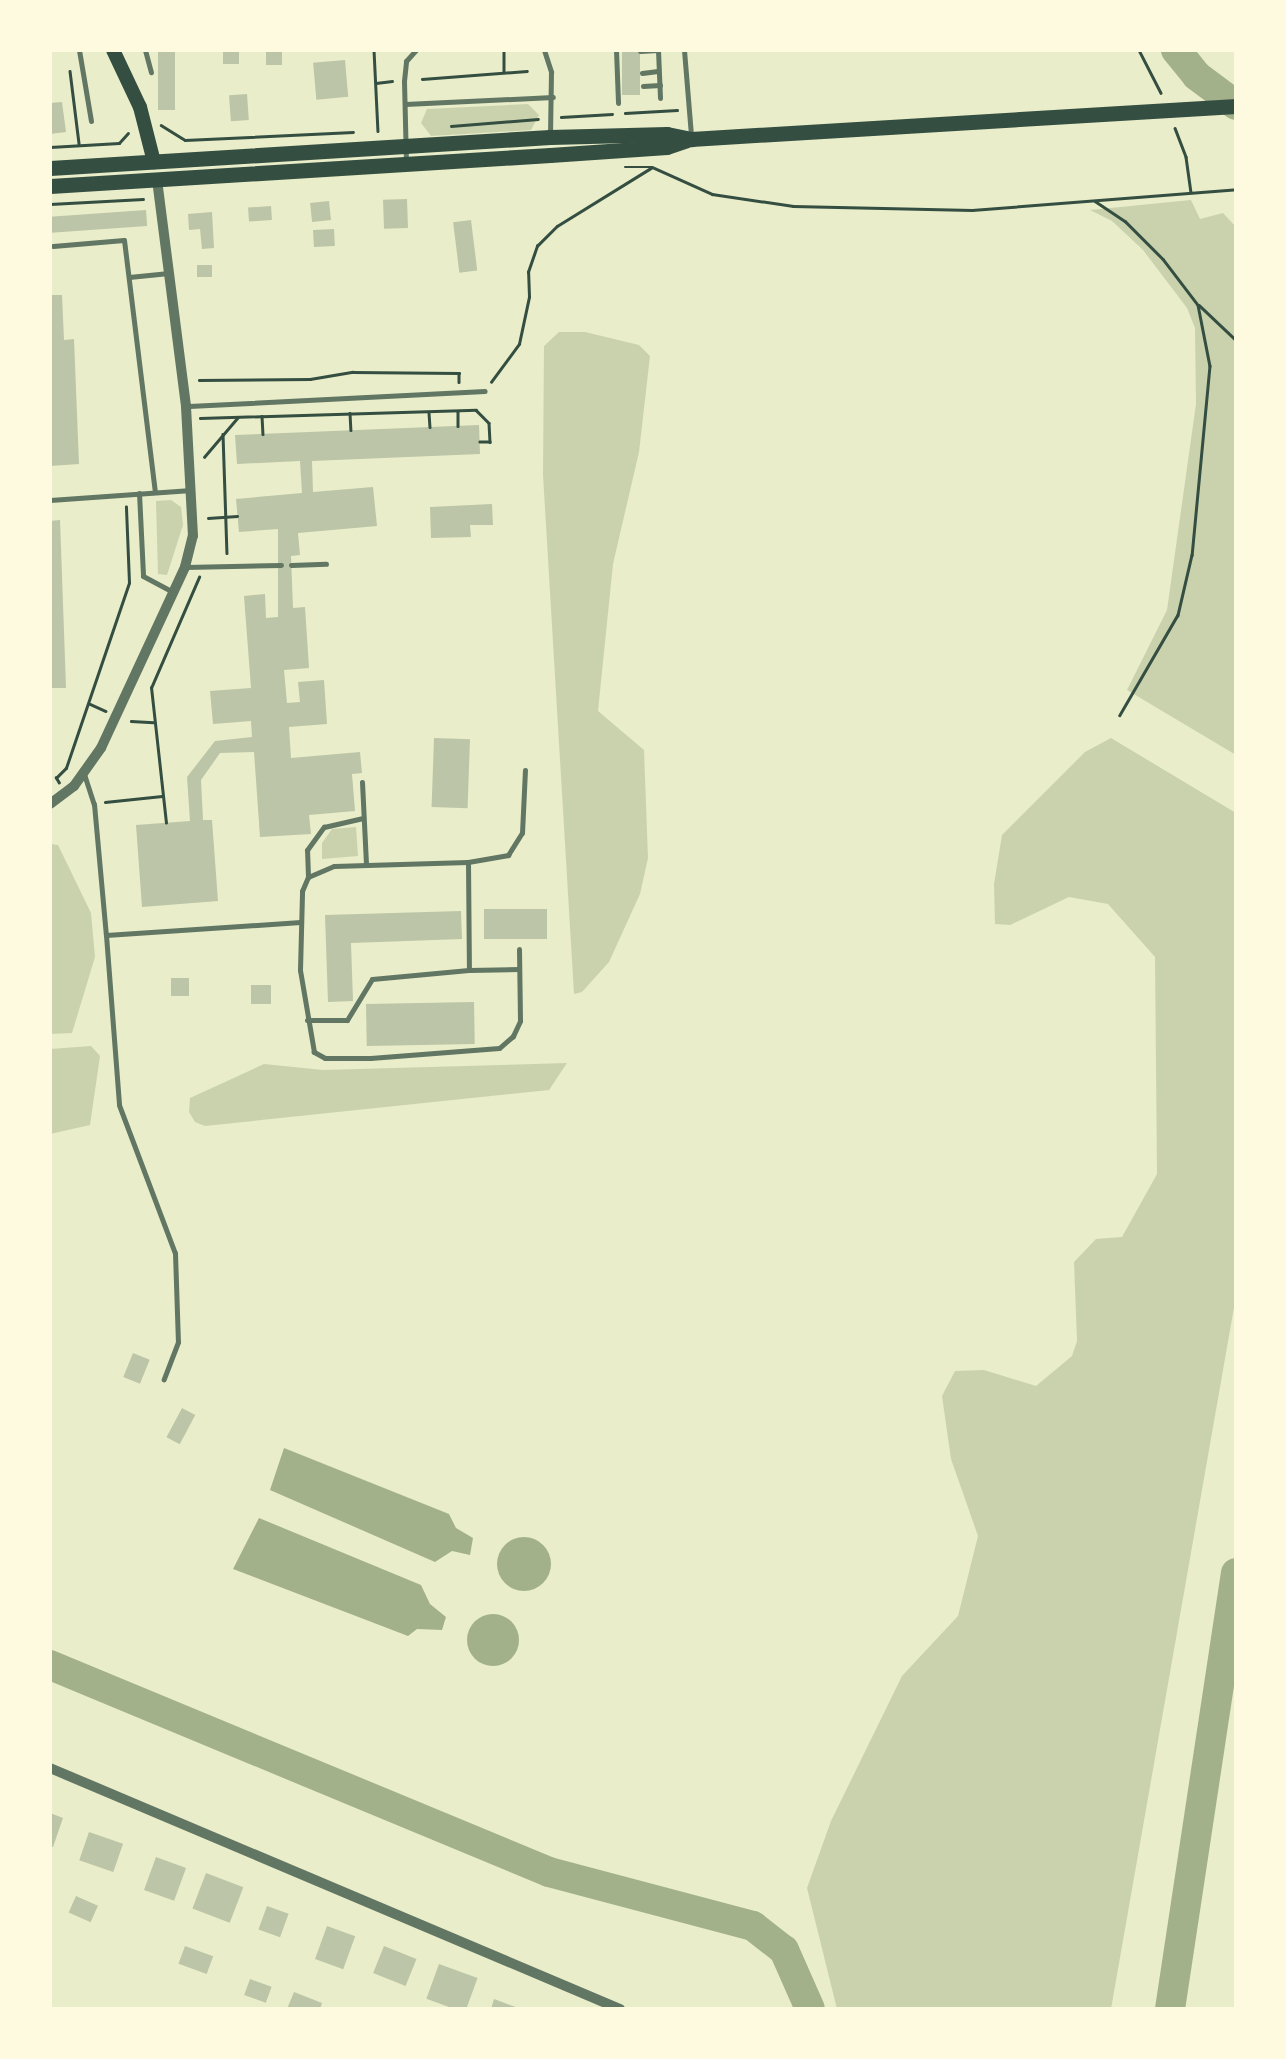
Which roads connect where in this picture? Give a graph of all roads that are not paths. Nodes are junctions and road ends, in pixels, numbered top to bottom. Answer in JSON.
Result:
{"nodes":[{"id":1,"x":79,"y":50,"type":"edge"},
{"id":2,"x":113,"y":50,"type":"edge"},
{"id":3,"x":145,"y":50,"type":"edge"},
{"id":4,"x":416,"y":50,"type":"edge"},
{"id":5,"x":544,"y":50,"type":"edge"},
{"id":6,"x":684,"y":50,"type":"edge"},
{"id":7,"x":618,"y":52,"type":"edge"},
{"id":8,"x":640,"y":52,"type":"edge"},
{"id":9,"x":658,"y":71,"type":"junction"},
{"id":10,"x":151,"y":72,"type":"dead end"},
{"id":11,"x":642,"y":72,"type":"dead end"},
{"id":12,"x":660,"y":85,"type":"junction"},
{"id":13,"x":642,"y":86,"type":"dead end"},
{"id":14,"x":553,"y":98,"type":"junction"},
{"id":15,"x":660,"y":98,"type":"dead end"},
{"id":16,"x":618,"y":103,"type":"dead end"},
{"id":17,"x":405,"y":104,"type":"junction"},
{"id":18,"x":1236,"y":106,"type":"edge"},
{"id":19,"x":91,"y":121,"type":"dead end"},
{"id":20,"x":406,"y":137,"type":"junction"},
{"id":21,"x":550,"y":137,"type":"junction"},
{"id":22,"x":691,"y":138,"type":"junction"},
{"id":23,"x":550,"y":156,"type":"junction"},
{"id":24,"x":154,"y":162,"type":"junction"},
{"id":25,"x":406,"y":164,"type":"junction"},
{"id":26,"x":50,"y":168,"type":"edge"},
{"id":27,"x":156,"y":180,"type":"junction"},
{"id":28,"x":50,"y":186,"type":"edge"},
{"id":29,"x":52,"y":246,"type":"dead end"},
{"id":30,"x":169,"y":273,"type":"junction"},
{"id":31,"x":129,"y":277,"type":"junction"},
{"id":32,"x":485,"y":391,"type":"road end"},
{"id":33,"x":186,"y":406,"type":"junction"},
{"id":34,"x":191,"y":490,"type":"junction"},
{"id":35,"x":155,"y":491,"type":"junction"},
{"id":36,"x":139,"y":493,"type":"junction"},
{"id":37,"x":50,"y":500,"type":"edge"},
{"id":38,"x":326,"y":564,"type":"dead end"},
{"id":39,"x":281,"y":565,"type":"dead end"},
{"id":40,"x":291,"y":565,"type":"dead end"},
{"id":41,"x":186,"y":567,"type":"junction"},
{"id":42,"x":173,"y":592,"type":"junction"},
{"id":43,"x":525,"y":770,"type":"dead end"},
{"id":44,"x":84,"y":774,"type":"junction"},
{"id":45,"x":362,"y":782,"type":"dead end"},
{"id":46,"x":50,"y":804,"type":"edge"},
{"id":47,"x":364,"y":818,"type":"junction"},
{"id":48,"x":468,"y":862,"type":"junction"},
{"id":49,"x":366,"y":865,"type":"junction"},
{"id":50,"x":308,"y":877,"type":"junction"},
{"id":51,"x":301,"y":922,"type":"junction"},
{"id":52,"x":106,"y":935,"type":"junction"},
{"id":53,"x":519,"y":949,"type":"dead end"},
{"id":54,"x":519,"y":969,"type":"junction"},
{"id":55,"x":470,"y":970,"type":"junction"},
{"id":56,"x":306,"y":1020,"type":"junction"},
{"id":57,"x":164,"y":1379,"type":"dead end"},
{"id":58,"x":50,"y":1768,"type":"edge"},
{"id":59,"x":618,"y":2007,"type":"edge"}],
"edges":[{"from":1,"to":19,"type":"lane"},
{"from":2,"to":24,"type":"main road"},
{"from":3,"to":10,"type":"lane"},
{"from":4,"to":17,"type":"lane"},
{"from":5,"to":14,"type":"lane"},
{"from":6,"to":22,"type":"lane"},
{"from":7,"to":16,"type":"lane"},
{"from":8,"to":9,"type":"lane"},
{"from":9,"to":11,"type":"lane"},
{"from":9,"to":12,"type":"lane"},
{"from":12,"to":13,"type":"lane"},
{"from":12,"to":15,"type":"lane"},
{"from":14,"to":17,"type":"lane"},
{"from":14,"to":21,"type":"lane"},
{"from":17,"to":20,"type":"lane"},
{"from":18,"to":22,"type":"main road"},
{"from":20,"to":21,"type":"main road"},
{"from":20,"to":24,"type":"main road"},
{"from":20,"to":25,"type":"lane"},
{"from":21,"to":22,"type":"main road"},
{"from":21,"to":23,"type":"lane"},
{"from":22,"to":23,"type":"main road"},
{"from":23,"to":25,"type":"main road"},
{"from":24,"to":26,"type":"main road"},
{"from":24,"to":27,"type":"main road"},
{"from":25,"to":27,"type":"main road"},
{"from":27,"to":28,"type":"main road"},
{"from":27,"to":30,"type":"street"},
{"from":29,"to":31,"type":"lane"},
{"from":30,"to":31,"type":"lane"},
{"from":30,"to":33,"type":"street"},
{"from":31,"to":35,"type":"lane"},
{"from":32,"to":33,"type":"lane"},
{"from":33,"to":34,"type":"street"},
{"from":34,"to":35,"type":"lane"},
{"from":34,"to":41,"type":"street"},
{"from":35,"to":36,"type":"lane"},
{"from":36,"to":37,"type":"lane"},
{"from":36,"to":42,"type":"lane"},
{"from":38,"to":40,"type":"lane"},
{"from":39,"to":41,"type":"lane"},
{"from":41,"to":42,"type":"street"},
{"from":42,"to":44,"type":"street"},
{"from":43,"to":48,"type":"lane"},
{"from":44,"to":46,"type":"street"},
{"from":44,"to":52,"type":"lane"},
{"from":45,"to":47,"type":"lane"},
{"from":47,"to":49,"type":"lane"},
{"from":47,"to":50,"type":"lane"},
{"from":48,"to":49,"type":"lane"},
{"from":48,"to":55,"type":"lane"},
{"from":49,"to":50,"type":"lane"},
{"from":50,"to":51,"type":"lane"},
{"from":51,"to":52,"type":"lane"},
{"from":51,"to":56,"type":"lane"},
{"from":52,"to":57,"type":"lane"},
{"from":53,"to":54,"type":"lane"},
{"from":54,"to":55,"type":"lane"},
{"from":54,"to":56,"type":"lane"},
{"from":55,"to":56,"type":"lane"},
{"from":58,"to":59,"type":"street"}]}
